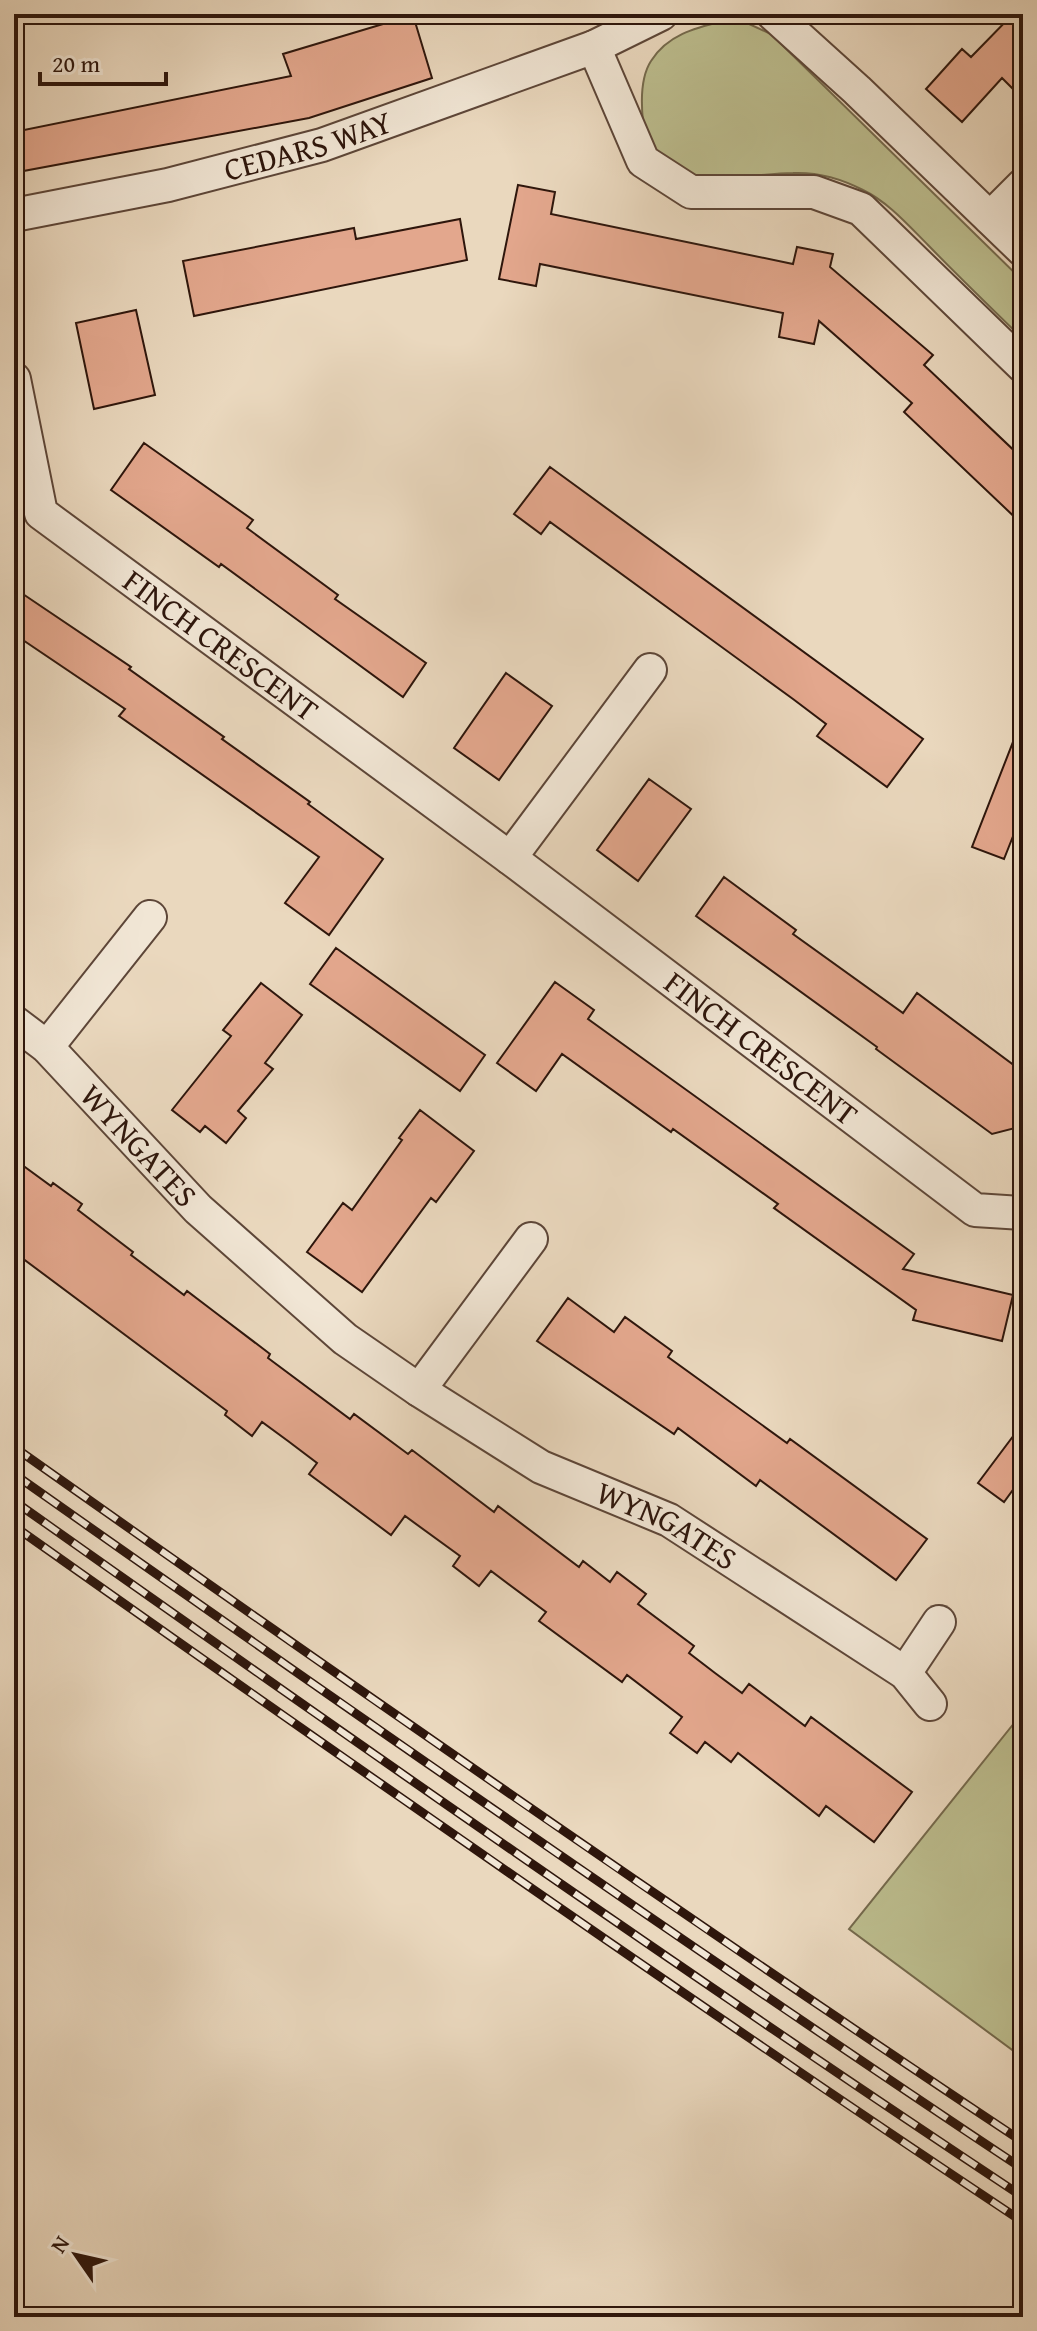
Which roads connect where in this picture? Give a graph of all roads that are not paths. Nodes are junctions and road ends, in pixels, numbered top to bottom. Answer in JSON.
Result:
{"nodes":[{"id":1,"x":661,"y":14,"type":"edge"},
{"id":2,"x":773,"y":14,"type":"edge"},
{"id":3,"x":594,"y":47,"type":"junction"},
{"id":4,"x":1023,"y":185,"type":"edge"},
{"id":5,"x":14,"y":215,"type":"edge"},
{"id":6,"x":990,"y":218,"type":"junction"},
{"id":7,"x":1023,"y":250,"type":"edge"},
{"id":8,"x":1023,"y":366,"type":"edge"},
{"id":9,"x":14,"y":379,"type":"edge"},
{"id":10,"x":650,"y":670,"type":"dead end"},
{"id":11,"x":510,"y":858,"type":"junction"},
{"id":12,"x":150,"y":917,"type":"dead end"},
{"id":13,"x":14,"y":1022,"type":"edge"},
{"id":14,"x":47,"y":1047,"type":"junction"},
{"id":15,"x":1023,"y":1213,"type":"edge"},
{"id":16,"x":531,"y":1239,"type":"dead end"},
{"id":17,"x":419,"y":1390,"type":"junction"},
{"id":18,"x":939,"y":1622,"type":"dead end"},
{"id":19,"x":905,"y":1673,"type":"junction"},
{"id":20,"x":930,"y":1704,"type":"dead end"}],
"edges":[{"from":1,"to":3,"type":"street","name":"CEDARS WAY"},
{"from":2,"to":6,"type":"street"},
{"from":3,"to":5,"type":"street","name":"CEDARS WAY"},
{"from":3,"to":8,"type":"street"},
{"from":4,"to":6,"type":"street"},
{"from":6,"to":7,"type":"street"},
{"from":9,"to":11,"type":"street","name":"FINCH CRESCENT"},
{"from":10,"to":11,"type":"street"},
{"from":11,"to":15,"type":"street","name":"FINCH CRESCENT"},
{"from":12,"to":14,"type":"street"},
{"from":13,"to":14,"type":"street","name":"WYNGATES"},
{"from":14,"to":17,"type":"street","name":"WYNGATES"},
{"from":16,"to":17,"type":"street"},
{"from":17,"to":19,"type":"street","name":"WYNGATES"},
{"from":18,"to":19,"type":"street"},
{"from":19,"to":20,"type":"street","name":"WYNGATES"}]}
